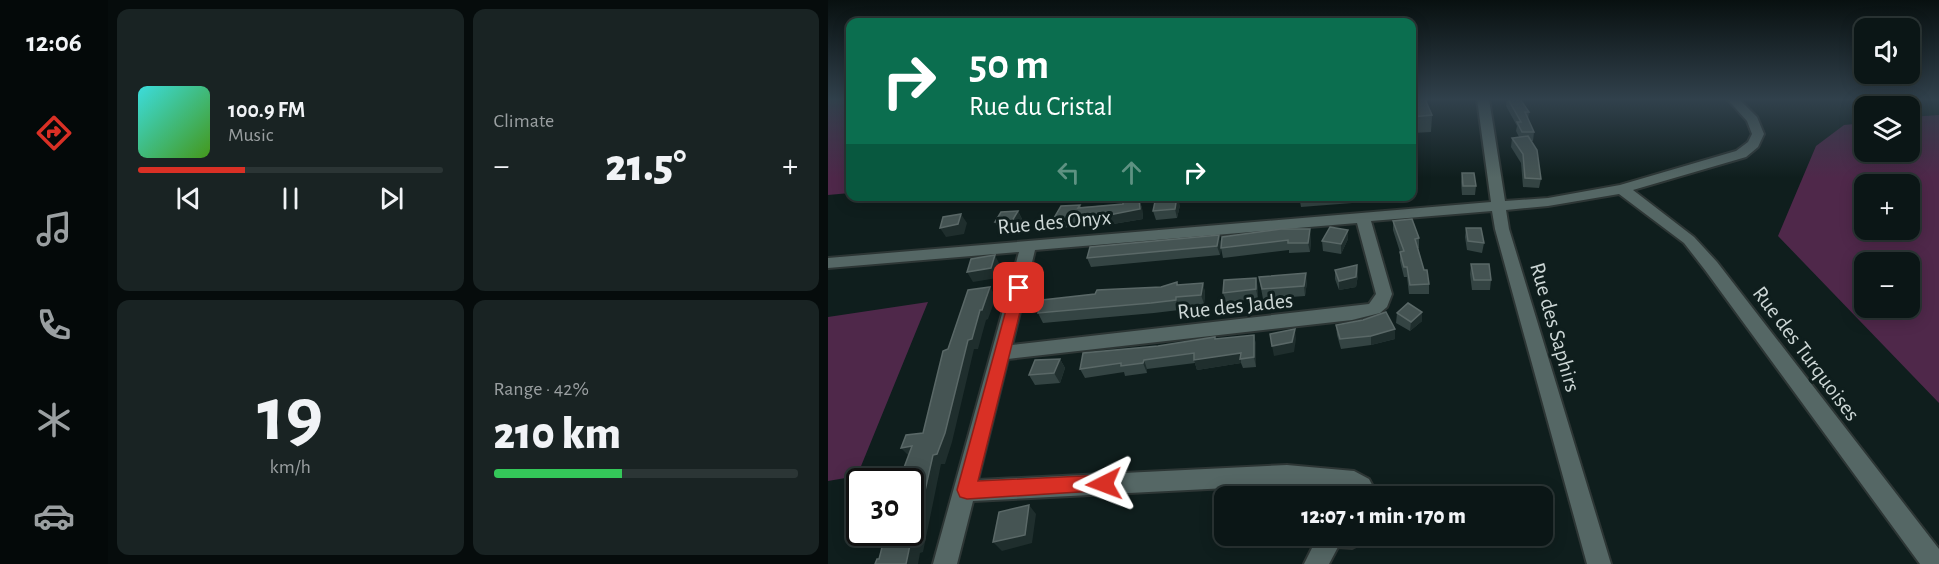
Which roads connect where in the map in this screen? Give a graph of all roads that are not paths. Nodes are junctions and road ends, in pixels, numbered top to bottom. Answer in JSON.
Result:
{"nodes":[{"id":1,"x":1487,"y":125,"type":"edge"},
{"id":2,"x":1754,"y":125,"type":"edge"},
{"id":3,"x":1622,"y":189,"type":"junction"},
{"id":4,"x":1499,"y":206,"type":"junction"},
{"id":5,"x":1363,"y":218,"type":"junction"},
{"id":6,"x":1029,"y":245,"type":"junction"},
{"id":7,"x":828,"y":263,"type":"edge"},
{"id":8,"x":1003,"y":353,"type":"junction"},
{"id":9,"x":1329,"y":486,"type":"edge"},
{"id":10,"x":1335,"y":486,"type":"edge"},
{"id":11,"x":1362,"y":486,"type":"edge"},
{"id":12,"x":967,"y":490,"type":"junction"},
{"id":13,"x":1326,"y":546,"type":"edge"},
{"id":14,"x":945,"y":564,"type":"edge"},
{"id":15,"x":1316,"y":564,"type":"edge"},
{"id":16,"x":1599,"y":564,"type":"edge"},
{"id":17,"x":1935,"y":564,"type":"edge"}],
"edges":[{"from":1,"to":4,"type":"street","name":"Rue des Saphirs"},
{"from":2,"to":3,"type":"street","name":"Rue des Onyx"},
{"from":3,"to":4,"type":"street","name":"Rue des Onyx"},
{"from":3,"to":17,"type":"street","name":"Rue des Turquoises"},
{"from":4,"to":5,"type":"street","name":"Rue des Onyx"},
{"from":4,"to":16,"type":"street","name":"Rue des Saphirs"},
{"from":5,"to":6,"type":"street","name":"Rue des Onyx"},
{"from":5,"to":8,"type":"street","name":"Rue des Jades"},
{"from":6,"to":7,"type":"street","name":"Rue des Onyx"},
{"from":6,"to":8,"type":"street"},
{"from":8,"to":12,"type":"street"},
{"from":9,"to":12,"type":"street"},
{"from":10,"to":11,"type":"street"},
{"from":12,"to":14,"type":"street"},
{"from":13,"to":15,"type":"street"}]}
